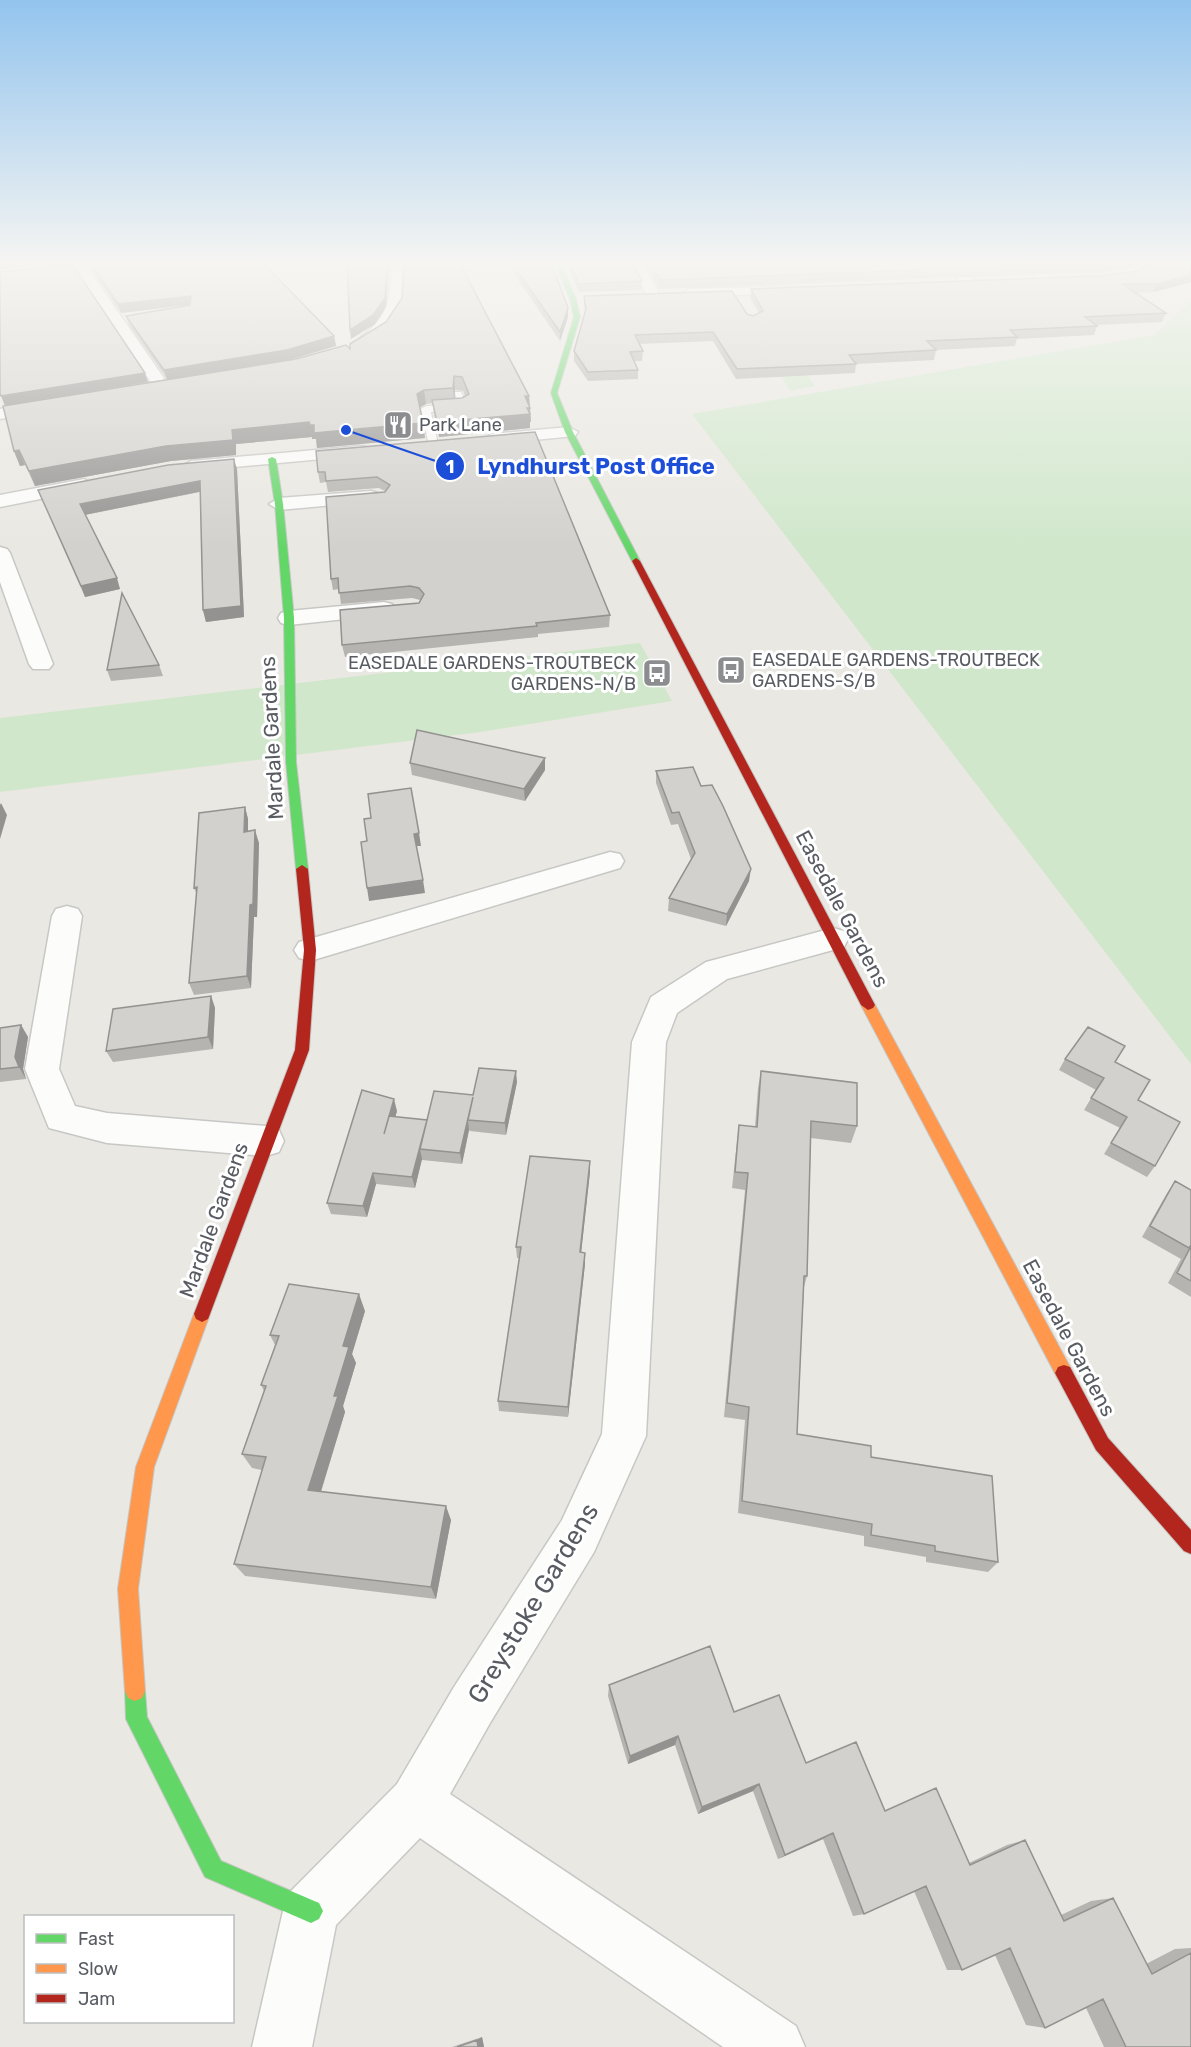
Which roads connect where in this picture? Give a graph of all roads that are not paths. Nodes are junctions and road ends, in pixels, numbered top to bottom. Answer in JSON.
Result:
{"nodes":[{"id":1,"x":141,"y":358,"type":"edge"},
{"id":2,"x":566,"y":358,"type":"edge"},
{"id":3,"x":161,"y":387,"type":"edge"},
{"id":4,"x":458,"y":394,"type":"edge"},
{"id":5,"x":69,"y":402,"type":"edge"},
{"id":6,"x":0,"y":414,"type":"edge"},
{"id":7,"x":569,"y":432,"type":"junction"},
{"id":8,"x":478,"y":440,"type":"edge"},
{"id":9,"x":456,"y":442,"type":"edge"},
{"id":10,"x":433,"y":444,"type":"junction"},
{"id":11,"x":410,"y":446,"type":"edge"},
{"id":12,"x":376,"y":449,"type":"edge"},
{"id":13,"x":272,"y":459,"type":"junction"},
{"id":14,"x":171,"y":468,"type":"edge"},
{"id":15,"x":103,"y":481,"type":"edge"},
{"id":16,"x":379,"y":496,"type":"edge"},
{"id":17,"x":0,"y":501,"type":"edge"},
{"id":18,"x":279,"y":504,"type":"junction"},
{"id":19,"x":0,"y":553,"type":"edge"},
{"id":20,"x":401,"y":608,"type":"edge"},
{"id":21,"x":289,"y":618,"type":"junction"},
{"id":22,"x":41,"y":664,"type":"dead end"},
{"id":23,"x":610,"y":861,"type":"dead end"},
{"id":24,"x":67,"y":916,"type":"dead end"},
{"id":25,"x":833,"y":939,"type":"junction"},
{"id":26,"x":310,"y":950,"type":"junction"},
{"id":27,"x":266,"y":1142,"type":"junction"},
{"id":28,"x":1191,"y":1544,"type":"edge"},
{"id":29,"x":417,"y":1803,"type":"junction"},
{"id":30,"x":311,"y":1911,"type":"junction"},
{"id":31,"x":282,"y":2047,"type":"edge"},
{"id":32,"x":775,"y":2047,"type":"edge"}],
"edges":[{"from":1,"to":3,"type":"street"},
{"from":2,"to":7,"type":"street","name":"Easedale Gardens"},
{"from":4,"to":10,"type":"lane"},
{"from":5,"to":6,"type":"street"},
{"from":7,"to":8,"type":"street"},
{"from":7,"to":25,"type":"street","name":"Easedale Gardens"},
{"from":9,"to":10,"type":"street"},
{"from":10,"to":11,"type":"street"},
{"from":12,"to":13,"type":"street"},
{"from":13,"to":14,"type":"street"},
{"from":13,"to":18,"type":"street","name":"Mardale Gardens"},
{"from":15,"to":17,"type":"street"},
{"from":16,"to":18,"type":"street"},
{"from":18,"to":21,"type":"street","name":"Mardale Gardens"},
{"from":19,"to":22,"type":"street"},
{"from":20,"to":21,"type":"street"},
{"from":21,"to":26,"type":"street","name":"Mardale Gardens"},
{"from":23,"to":26,"type":"street"},
{"from":24,"to":27,"type":"street"},
{"from":25,"to":28,"type":"street","name":"Easedale Gardens"},
{"from":25,"to":29,"type":"street","name":"Greystoke Gardens"},
{"from":26,"to":27,"type":"street","name":"Mardale Gardens"},
{"from":27,"to":30,"type":"street","name":"Mardale Gardens"},
{"from":29,"to":30,"type":"street","name":"Greystoke Gardens"},
{"from":29,"to":32,"type":"street"},
{"from":30,"to":31,"type":"street"}]}
